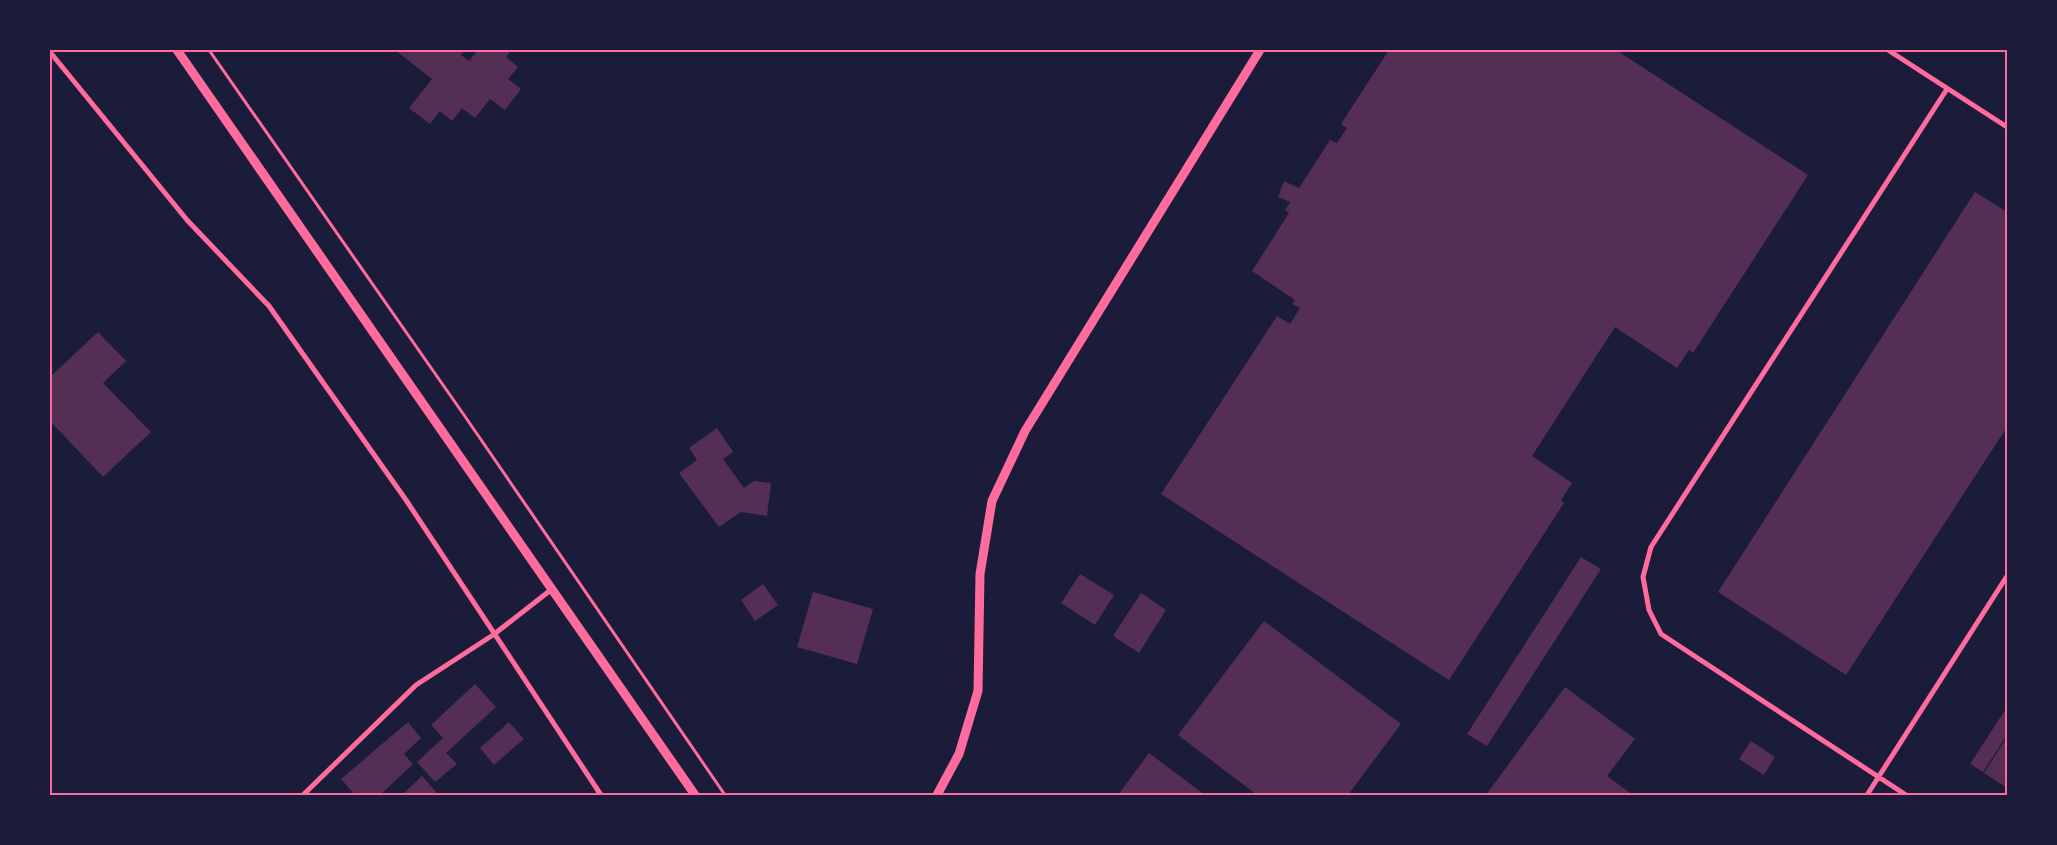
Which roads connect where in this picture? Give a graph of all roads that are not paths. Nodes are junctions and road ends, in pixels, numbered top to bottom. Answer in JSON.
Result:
{"nodes":[{"id":1,"x":177,"y":50,"type":"edge"},
{"id":2,"x":1260,"y":50,"type":"edge"},
{"id":3,"x":1888,"y":50,"type":"edge"},
{"id":4,"x":50,"y":52,"type":"edge"},
{"id":5,"x":1947,"y":89,"type":"junction"},
{"id":6,"x":2007,"y":128,"type":"edge"},
{"id":7,"x":2007,"y":576,"type":"edge"},
{"id":8,"x":552,"y":588,"type":"junction"},
{"id":9,"x":494,"y":635,"type":"junction"},
{"id":10,"x":1878,"y":778,"type":"junction"},
{"id":11,"x":303,"y":795,"type":"edge"},
{"id":12,"x":601,"y":795,"type":"edge"},
{"id":13,"x":696,"y":795,"type":"edge"},
{"id":14,"x":937,"y":795,"type":"edge"},
{"id":15,"x":1867,"y":795,"type":"edge"},
{"id":16,"x":1906,"y":795,"type":"edge"}],
"edges":[{"from":1,"to":8,"type":"street"},
{"from":2,"to":14,"type":"street"},
{"from":3,"to":5,"type":"street"},
{"from":4,"to":9,"type":"street"},
{"from":5,"to":6,"type":"street"},
{"from":5,"to":10,"type":"street"},
{"from":7,"to":10,"type":"street"},
{"from":8,"to":9,"type":"street"},
{"from":8,"to":13,"type":"street"},
{"from":9,"to":11,"type":"street"},
{"from":9,"to":12,"type":"street"},
{"from":10,"to":15,"type":"street"},
{"from":10,"to":16,"type":"street"}]}
